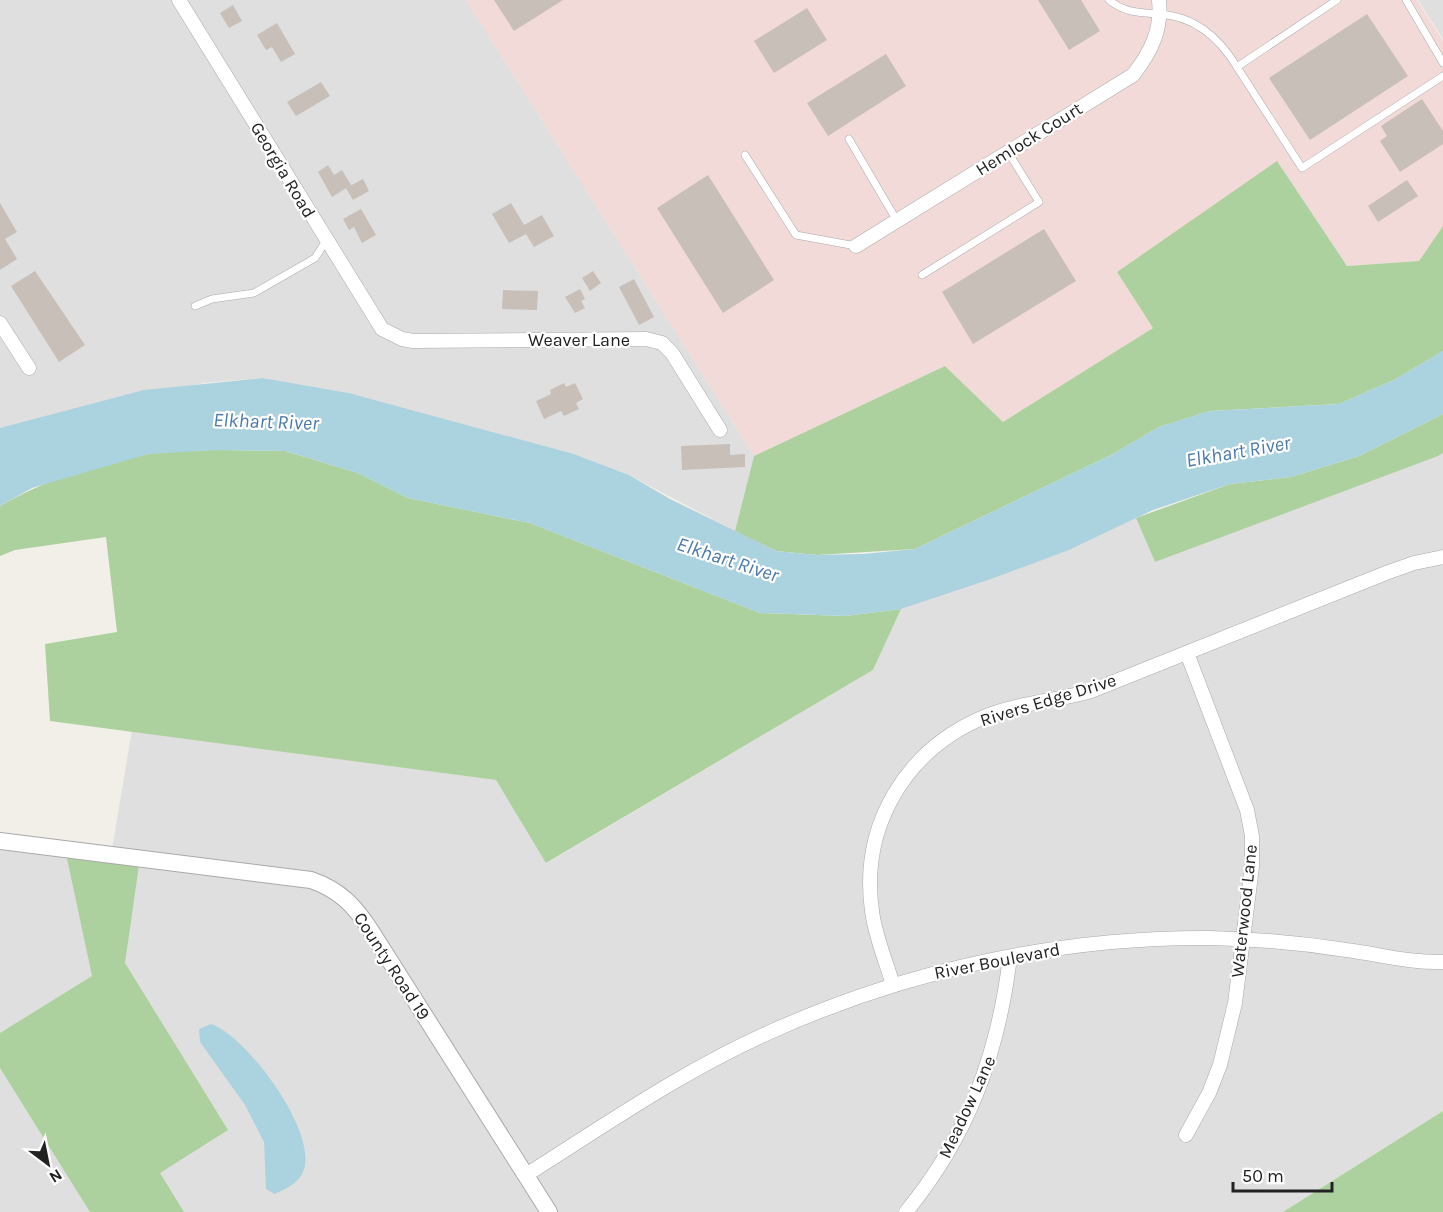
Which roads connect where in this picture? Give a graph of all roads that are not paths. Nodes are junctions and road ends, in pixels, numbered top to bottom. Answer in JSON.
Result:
{"nodes":[{"id":1,"x":178,"y":0,"type":"edge"},
{"id":2,"x":1109,"y":0,"type":"edge"},
{"id":3,"x":1337,"y":0,"type":"edge"},
{"id":4,"x":1406,"y":0,"type":"edge"},
{"id":5,"x":1160,"y":7,"type":"edge"},
{"id":6,"x":1443,"y":63,"type":"edge"},
{"id":7,"x":1237,"y":67,"type":"junction"},
{"id":8,"x":1443,"y":76,"type":"edge"},
{"id":9,"x":849,"y":139,"type":"dead end"},
{"id":10,"x":1008,"y":152,"type":"junction"},
{"id":11,"x":745,"y":155,"type":"dead end"},
{"id":12,"x":897,"y":221,"type":"junction"},
{"id":13,"x":326,"y":242,"type":"junction"},
{"id":14,"x":856,"y":246,"type":"joint"},
{"id":15,"x":922,"y":275,"type":"dead end"},
{"id":16,"x":195,"y":306,"type":"dead end"},
{"id":17,"x":0,"y":323,"type":"edge"},
{"id":18,"x":392,"y":335,"type":"joint"},
{"id":19,"x":29,"y":368,"type":"dead end"},
{"id":20,"x":720,"y":430,"type":"dead end"},
{"id":21,"x":1443,"y":557,"type":"edge"},
{"id":22,"x":1186,"y":653,"type":"junction"},
{"id":23,"x":0,"y":841,"type":"edge"},
{"id":24,"x":1242,"y":939,"type":"junction"},
{"id":25,"x":1010,"y":957,"type":"junction"},
{"id":26,"x":1443,"y":962,"type":"edge"},
{"id":27,"x":893,"y":985,"type":"junction"},
{"id":28,"x":1186,"y":1135,"type":"dead end"},
{"id":29,"x":526,"y":1175,"type":"junction"},
{"id":30,"x":549,"y":1212,"type":"edge"},
{"id":31,"x":906,"y":1212,"type":"edge"}],
"edges":[{"from":1,"to":13,"type":"street","name":"Georgia Road"},
{"from":2,"to":5,"type":"lane"},
{"from":3,"to":7,"type":"lane"},
{"from":4,"to":6,"type":"lane"},
{"from":5,"to":7,"type":"lane"},
{"from":5,"to":10,"type":"street","name":"Hemlock Court"},
{"from":7,"to":8,"type":"lane"},
{"from":9,"to":12,"type":"lane"},
{"from":10,"to":12,"type":"street","name":"Hemlock Court"},
{"from":10,"to":15,"type":"lane"},
{"from":11,"to":14,"type":"lane"},
{"from":12,"to":14,"type":"street","name":"Hemlock Court"},
{"from":13,"to":16,"type":"lane"},
{"from":13,"to":18,"type":"street","name":"Georgia Road"},
{"from":17,"to":19,"type":"street"},
{"from":18,"to":20,"type":"street","name":"Weaver Lane"},
{"from":21,"to":22,"type":"street","name":"Rivers Edge Drive"},
{"from":22,"to":24,"type":"street","name":"Waterwood Lane"},
{"from":22,"to":27,"type":"street","name":"Rivers Edge Drive"},
{"from":23,"to":29,"type":"street","name":"County Road 19"},
{"from":24,"to":25,"type":"street","name":"River Boulevard"},
{"from":24,"to":26,"type":"street","name":"River Boulevard"},
{"from":24,"to":28,"type":"street","name":"Waterwood Lane"},
{"from":25,"to":27,"type":"street","name":"River Boulevard"},
{"from":25,"to":31,"type":"street","name":"Meadow Lane"},
{"from":27,"to":29,"type":"street","name":"River Boulevard"},
{"from":29,"to":30,"type":"street","name":"County Road 19"}]}
